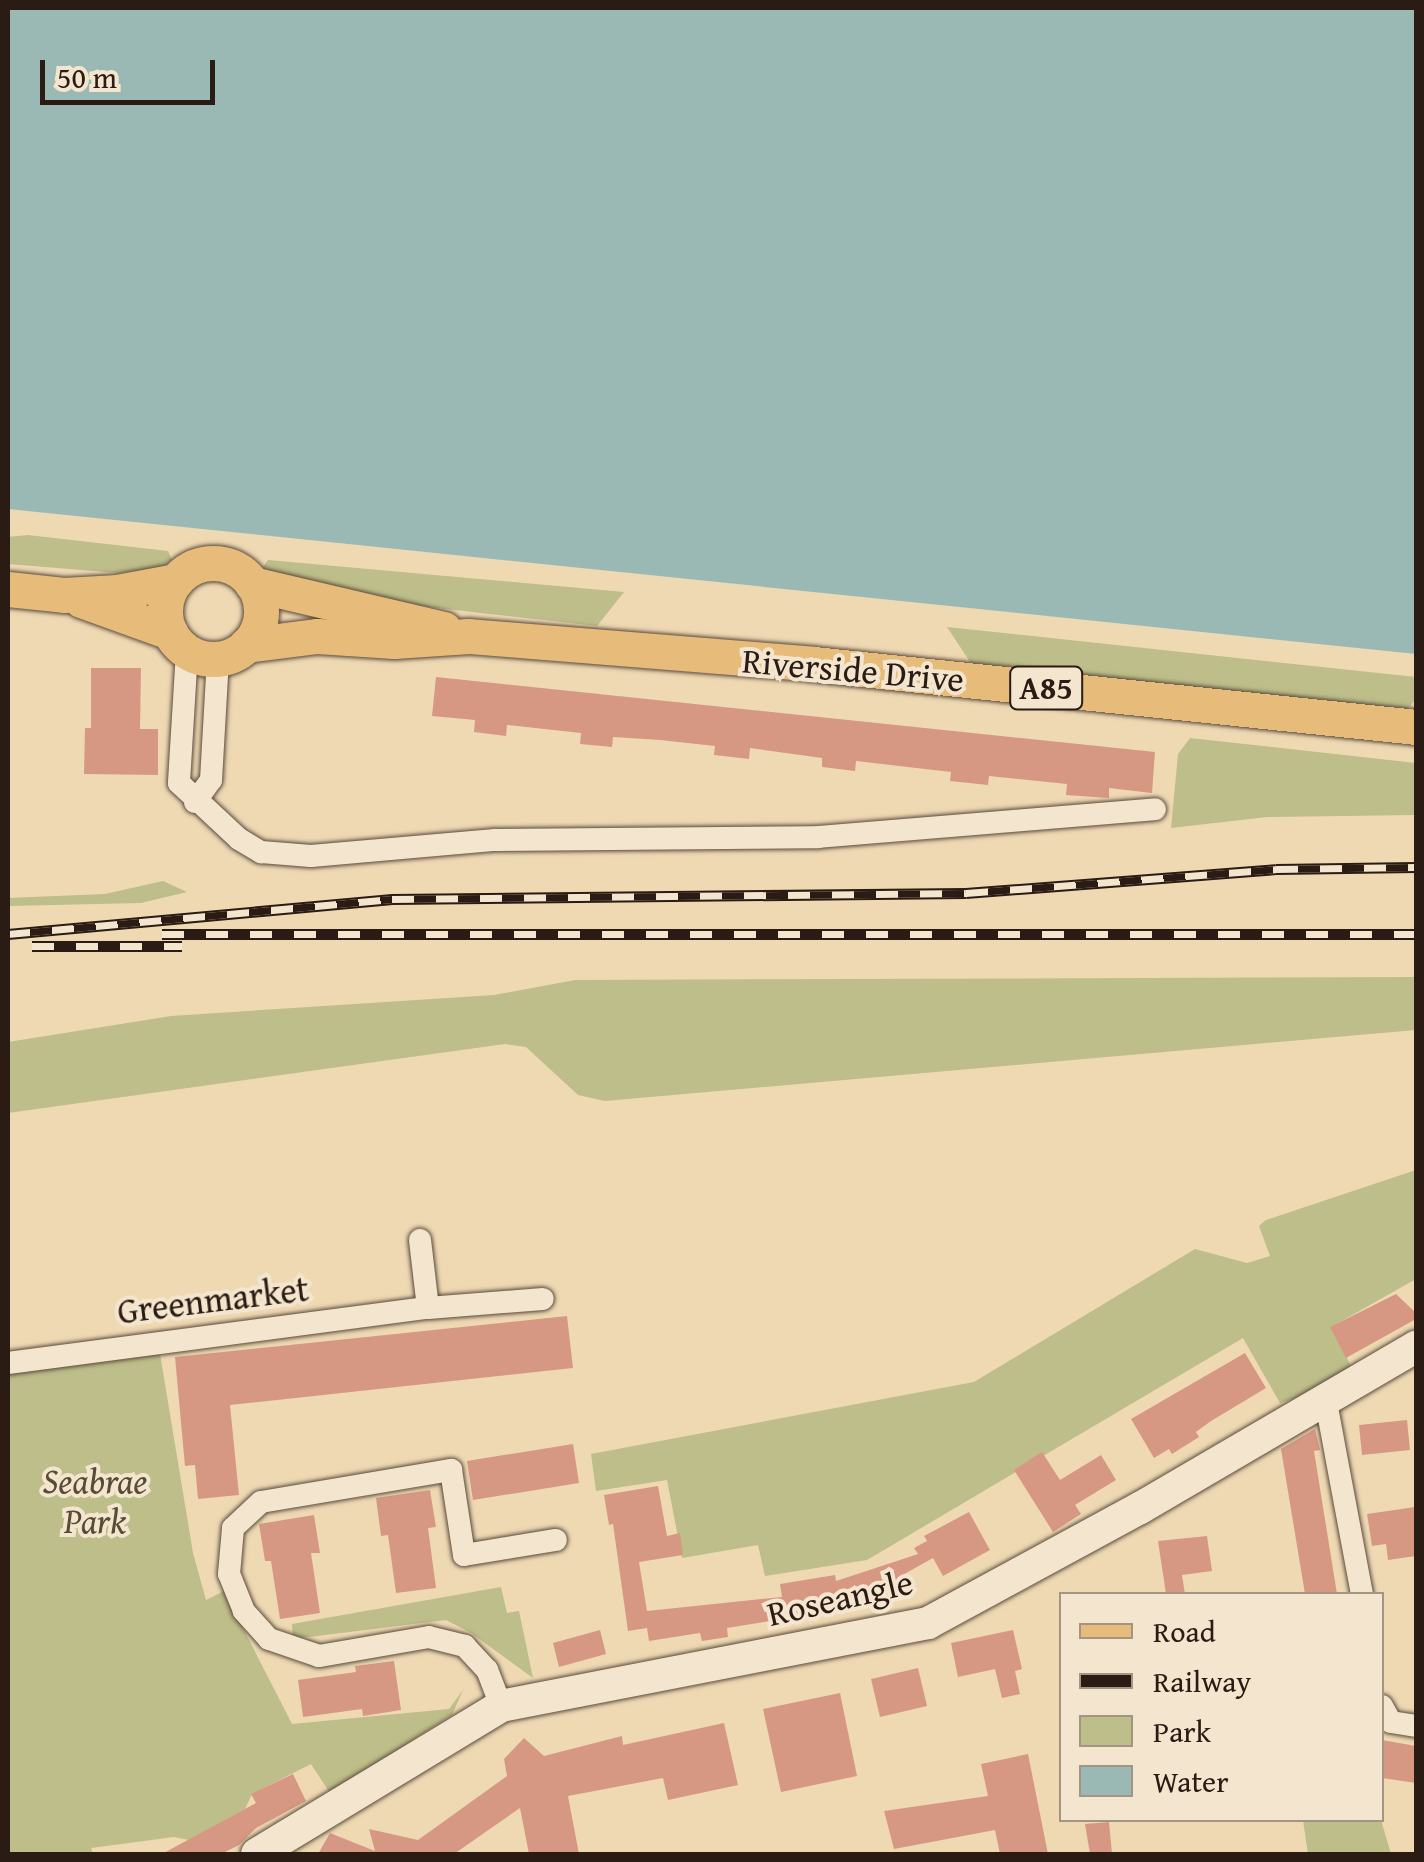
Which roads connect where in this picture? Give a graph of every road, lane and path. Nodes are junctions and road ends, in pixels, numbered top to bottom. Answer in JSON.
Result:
{"nodes":[{"id":1,"x":176,"y":580,"type":"junction"},
{"id":2,"x":252,"y":584,"type":"junction"},
{"id":3,"x":8,"y":588,"type":"edge"},
{"id":4,"x":64,"y":595,"type":"junction"},
{"id":5,"x":469,"y":636,"type":"junction"},
{"id":6,"x":205,"y":647,"type":"junction"},
{"id":7,"x":1416,"y":727,"type":"edge"},
{"id":8,"x":195,"y":802,"type":"junction"},
{"id":9,"x":1155,"y":810,"type":"dead end"},
{"id":10,"x":420,"y":1240,"type":"dead end"},
{"id":11,"x":543,"y":1299,"type":"dead end"},
{"id":12,"x":428,"y":1308,"type":"junction"},
{"id":13,"x":1416,"y":1347,"type":"edge"},
{"id":14,"x":8,"y":1363,"type":"edge"},
{"id":15,"x":1326,"y":1402,"type":"junction"},
{"id":16,"x":556,"y":1540,"type":"dead end"},
{"id":17,"x":1362,"y":1592,"type":"edge"},
{"id":18,"x":500,"y":1706,"type":"junction"},
{"id":19,"x":1384,"y":1710,"type":"edge"},
{"id":20,"x":1416,"y":1726,"type":"edge"},
{"id":21,"x":257,"y":1854,"type":"edge"}],
"edges":[{"from":1,"to":2,"type":"main road","name":"Riverside Drive","number":"A85"},
{"from":1,"to":4,"type":"main road","name":"Riverside Drive","number":"A85"},
{"from":1,"to":6,"type":"main road"},
{"from":2,"to":5,"type":"main road","name":"Riverside Drive","number":"A85"},
{"from":2,"to":6,"type":"main road"},
{"from":3,"to":4,"type":"main road","name":"Riverside Drive","number":"A85"},
{"from":4,"to":6,"type":"main road","name":"Riverside Drive","number":"A85"},
{"from":5,"to":6,"type":"main road","name":"Riverside Drive","number":"A85"},
{"from":5,"to":7,"type":"main road","name":"Riverside Drive","number":"A85"},
{"from":6,"to":8,"type":"street"},
{"from":6,"to":8,"type":"street"},
{"from":8,"to":9,"type":"street"},
{"from":10,"to":12,"type":"street"},
{"from":11,"to":12,"type":"street","name":"Greenmarket"},
{"from":12,"to":14,"type":"street","name":"Greenmarket"},
{"from":13,"to":15,"type":"street","name":"Roseangle"},
{"from":15,"to":17,"type":"street"},
{"from":15,"to":18,"type":"street","name":"Roseangle"},
{"from":16,"to":18,"type":"street"},
{"from":18,"to":21,"type":"street","name":"Roseangle"},
{"from":19,"to":20,"type":"street"}]}
